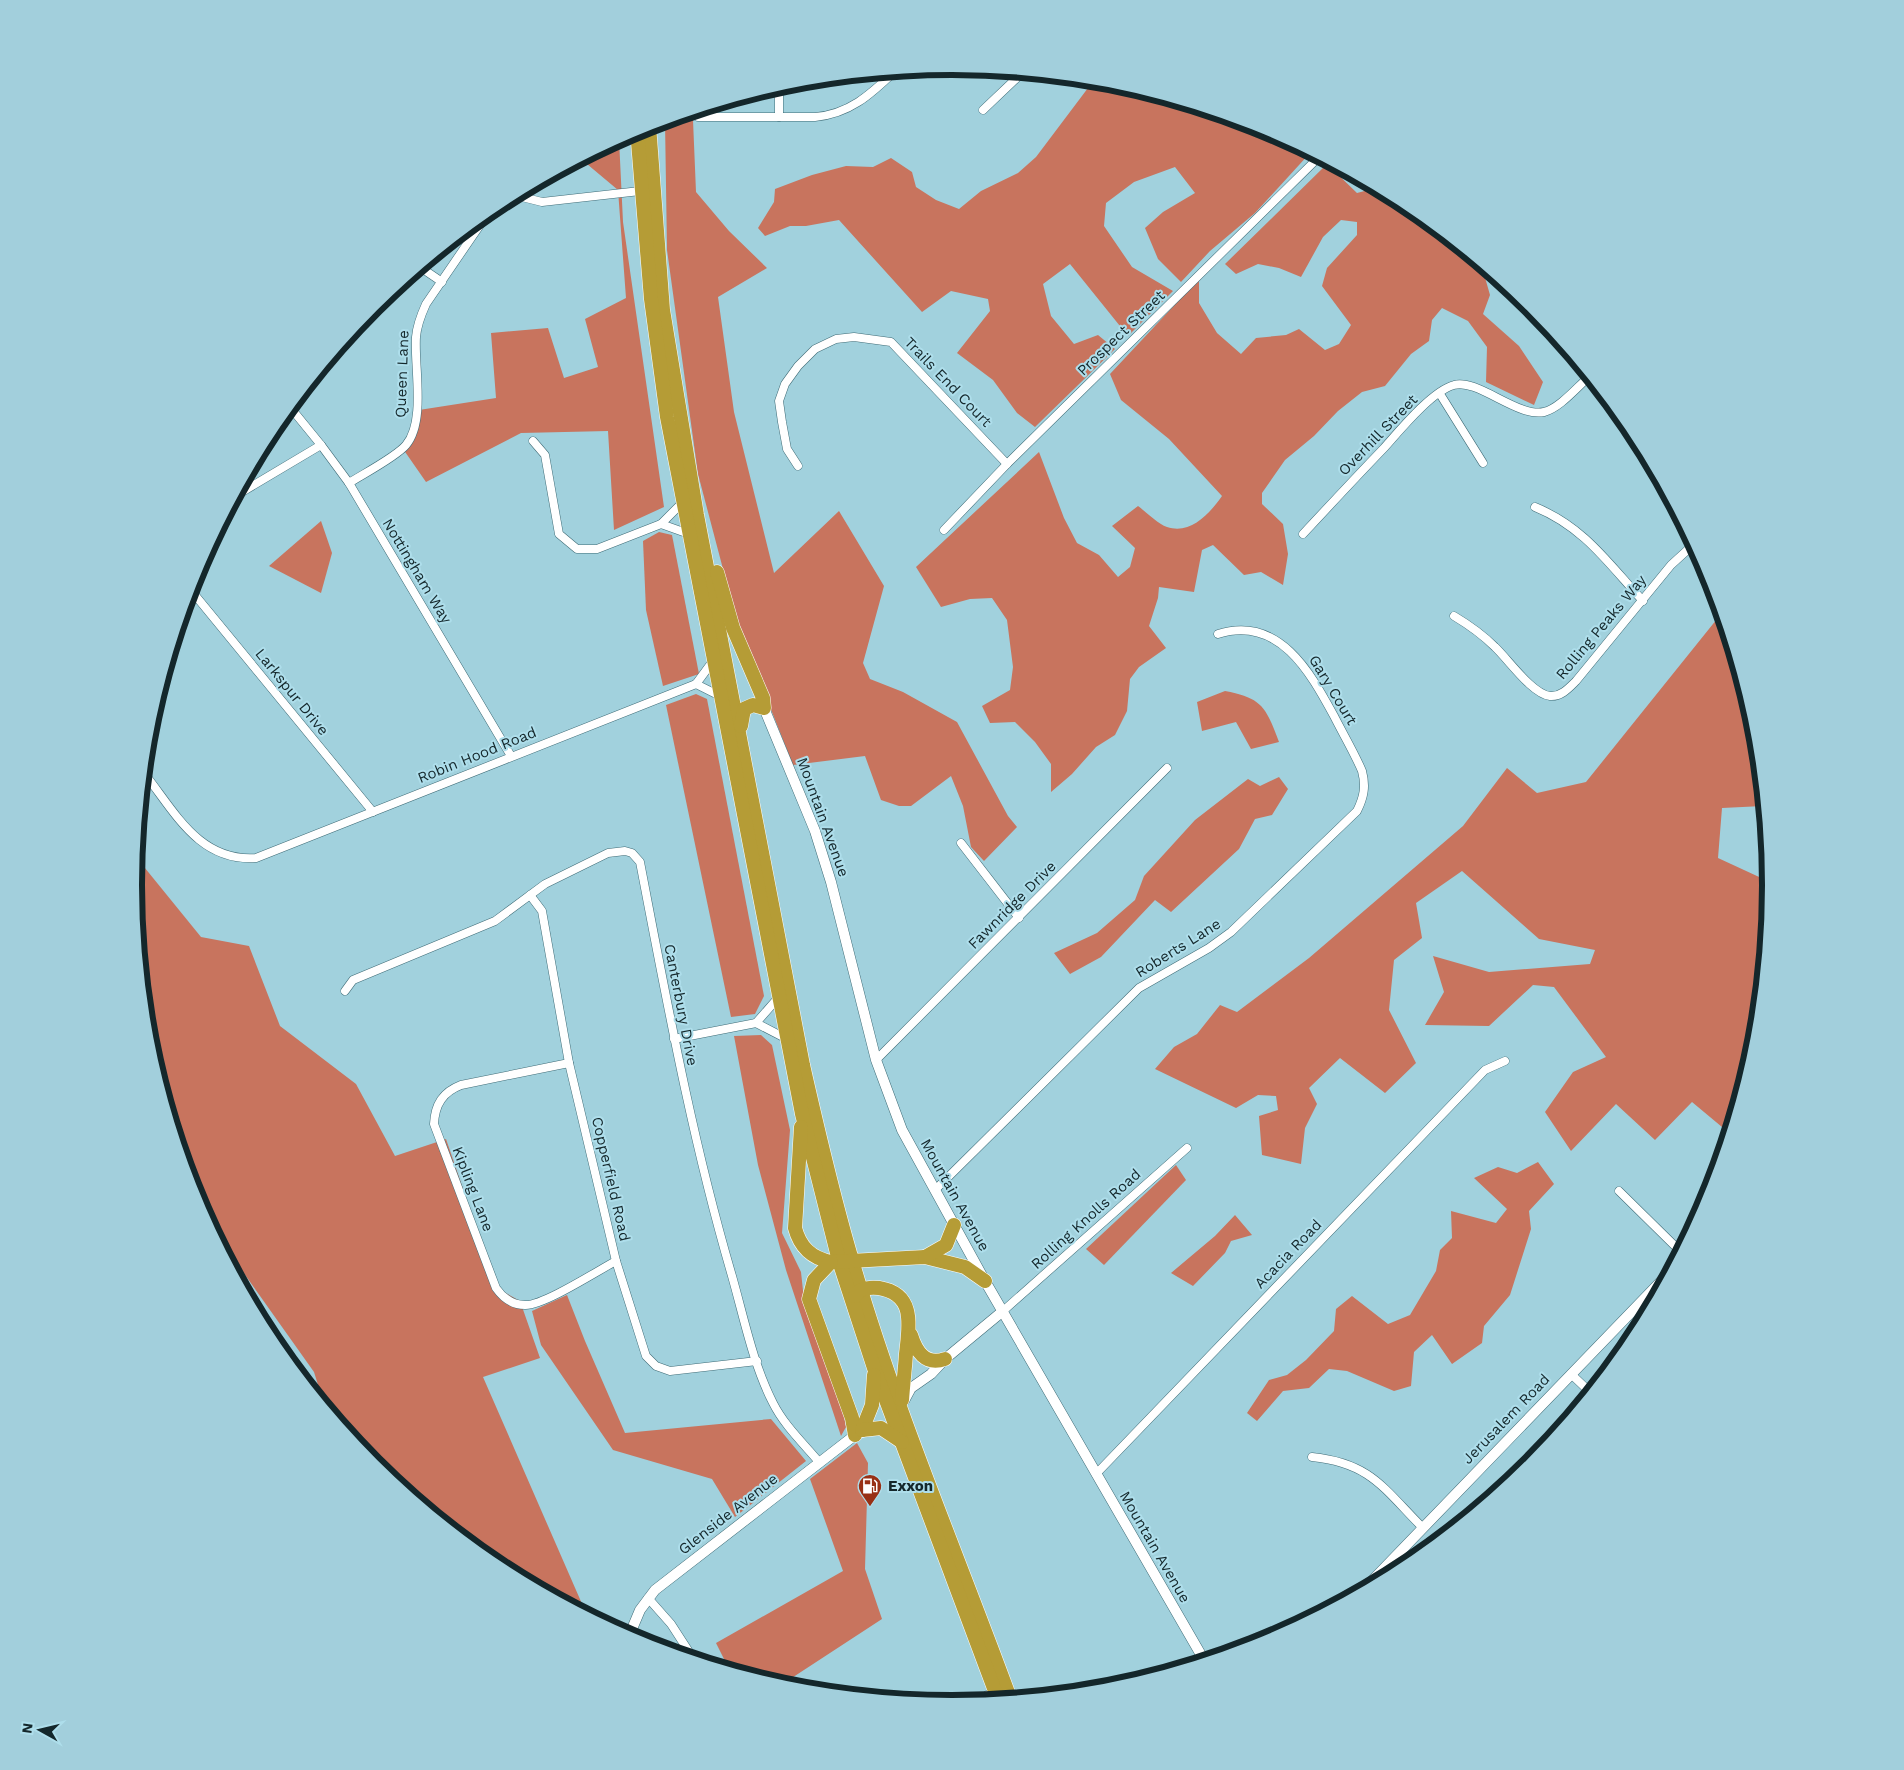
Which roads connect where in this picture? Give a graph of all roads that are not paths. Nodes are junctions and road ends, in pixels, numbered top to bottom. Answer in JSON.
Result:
{"nodes":[{"id":1,"x":887,"y":78,"type":"edge"},
{"id":2,"x":1017,"y":78,"type":"edge"},
{"id":3,"x":779,"y":94,"type":"edge"},
{"id":4,"x":984,"y":110,"type":"dead end"},
{"id":5,"x":779,"y":116,"type":"junction"},
{"id":6,"x":698,"y":117,"type":"dead end"},
{"id":7,"x":650,"y":134,"type":"edge"},
{"id":8,"x":637,"y":139,"type":"edge"},
{"id":9,"x":1314,"y":161,"type":"edge"},
{"id":10,"x":640,"y":191,"type":"junction"},
{"id":11,"x":524,"y":198,"type":"edge"},
{"id":12,"x":478,"y":229,"type":"edge"},
{"id":13,"x":425,"y":270,"type":"edge"},
{"id":14,"x":442,"y":282,"type":"junction"},
{"id":15,"x":1585,"y":380,"type":"edge"},
{"id":16,"x":1440,"y":394,"type":"junction"},
{"id":17,"x":295,"y":413,"type":"edge"},
{"id":18,"x":533,"y":441,"type":"dead end"},
{"id":19,"x":321,"y":445,"type":"junction"},
{"id":20,"x":1483,"y":463,"type":"dead end"},
{"id":21,"x":1007,"y":464,"type":"junction"},
{"id":22,"x":798,"y":466,"type":"dead end"},
{"id":23,"x":349,"y":483,"type":"junction"},
{"id":24,"x":246,"y":489,"type":"edge"},
{"id":25,"x":683,"y":502,"type":"junction"},
{"id":26,"x":1535,"y":507,"type":"dead end"},
{"id":27,"x":697,"y":515,"type":"junction"},
{"id":28,"x":661,"y":524,"type":"junction"},
{"id":29,"x":944,"y":530,"type":"dead end"},
{"id":30,"x":689,"y":534,"type":"junction"},
{"id":31,"x":1303,"y":534,"type":"dead end"},
{"id":32,"x":1688,"y":549,"type":"edge"},
{"id":33,"x":196,"y":596,"type":"edge"},
{"id":34,"x":1643,"y":601,"type":"junction"},
{"id":35,"x":1454,"y":616,"type":"dead end"},
{"id":36,"x":1218,"y":634,"type":"dead end"},
{"id":37,"x":713,"y":661,"type":"junction"},
{"id":38,"x":696,"y":684,"type":"junction"},
{"id":39,"x":720,"y":696,"type":"junction"},
{"id":40,"x":764,"y":708,"type":"junction"},
{"id":41,"x":741,"y":737,"type":"junction"},
{"id":42,"x":511,"y":756,"type":"junction"},
{"id":43,"x":1167,"y":768,"type":"dead end"},
{"id":44,"x":149,"y":779,"type":"edge"},
{"id":45,"x":1364,"y":789,"type":"joint"},
{"id":46,"x":373,"y":812,"type":"junction"},
{"id":47,"x":962,"y":843,"type":"dead end"},
{"id":48,"x":530,"y":895,"type":"junction"},
{"id":49,"x":1019,"y":918,"type":"junction"},
{"id":50,"x":345,"y":991,"type":"dead end"},
{"id":51,"x":778,"y":998,"type":"junction"},
{"id":52,"x":756,"y":1023,"type":"junction"},
{"id":53,"x":674,"y":1039,"type":"junction"},
{"id":54,"x":787,"y":1039,"type":"junction"},
{"id":55,"x":876,"y":1060,"type":"junction"},
{"id":56,"x":1505,"y":1061,"type":"dead end"},
{"id":57,"x":569,"y":1063,"type":"junction"},
{"id":58,"x":802,"y":1114,"type":"junction"},
{"id":59,"x":1187,"y":1148,"type":"dead end"},
{"id":60,"x":935,"y":1190,"type":"junction"},
{"id":61,"x":1618,"y":1191,"type":"dead end"},
{"id":62,"x":954,"y":1225,"type":"junction"},
{"id":63,"x":1676,"y":1247,"type":"edge"},
{"id":64,"x":925,"y":1257,"type":"junction"},
{"id":65,"x":616,"y":1261,"type":"junction"},
{"id":66,"x":840,"y":1261,"type":"junction"},
{"id":67,"x":985,"y":1281,"type":"junction"},
{"id":68,"x":1654,"y":1289,"type":"edge"},
{"id":69,"x":861,"y":1290,"type":"junction"},
{"id":70,"x":854,"y":1306,"type":"junction"},
{"id":71,"x":1003,"y":1311,"type":"junction"},
{"id":72,"x":909,"y":1329,"type":"junction"},
{"id":73,"x":944,"y":1359,"type":"junction"},
{"id":74,"x":757,"y":1360,"type":"junction"},
{"id":75,"x":874,"y":1368,"type":"junction"},
{"id":76,"x":1571,"y":1374,"type":"junction"},
{"id":77,"x":1586,"y":1388,"type":"edge"},
{"id":78,"x":901,"y":1406,"type":"junction"},
{"id":79,"x":859,"y":1432,"type":"junction"},
{"id":80,"x":902,"y":1442,"type":"junction"},
{"id":81,"x":1312,"y":1458,"type":"dead end"},
{"id":82,"x":819,"y":1462,"type":"junction"},
{"id":83,"x":1096,"y":1474,"type":"junction"},
{"id":84,"x":1423,"y":1528,"type":"junction"},
{"id":85,"x":1398,"y":1561,"type":"edge"},
{"id":86,"x":648,"y":1598,"type":"junction"},
{"id":87,"x":633,"y":1629,"type":"edge"},
{"id":88,"x":689,"y":1651,"type":"edge"},
{"id":89,"x":1201,"y":1655,"type":"edge"},
{"id":90,"x":1008,"y":1693,"type":"edge"},
{"id":91,"x":996,"y":1694,"type":"edge"}],
"edges":[{"from":1,"to":5,"type":"street"},
{"from":2,"to":4,"type":"street"},
{"from":3,"to":5,"type":"street"},
{"from":5,"to":6,"type":"street"},
{"from":7,"to":27,"type":"highway"},
{"from":8,"to":10,"type":"highway"},
{"from":9,"to":21,"type":"street","name":"Prospect Street"},
{"from":10,"to":11,"type":"street"},
{"from":10,"to":25,"type":"highway"},
{"from":12,"to":14,"type":"street","name":"Queen Lane"},
{"from":13,"to":14,"type":"street"},
{"from":14,"to":23,"type":"street","name":"Queen Lane"},
{"from":15,"to":16,"type":"street","name":"Overhill Street"},
{"from":16,"to":20,"type":"street"},
{"from":16,"to":31,"type":"street","name":"Overhill Street"},
{"from":17,"to":19,"type":"street","name":"Nottingham Way"},
{"from":18,"to":28,"type":"street"},
{"from":19,"to":23,"type":"street","name":"Nottingham Way"},
{"from":19,"to":24,"type":"street"},
{"from":21,"to":22,"type":"street","name":"Trails End Court"},
{"from":21,"to":29,"type":"street","name":"Prospect Street"},
{"from":23,"to":42,"type":"street","name":"Nottingham Way"},
{"from":25,"to":28,"type":"street"},
{"from":25,"to":30,"type":"highway"},
{"from":26,"to":34,"type":"street"},
{"from":27,"to":40,"type":"highway"},
{"from":27,"to":41,"type":"highway"},
{"from":28,"to":30,"type":"street"},
{"from":30,"to":37,"type":"highway"},
{"from":32,"to":34,"type":"street","name":"Rolling Peaks Way"},
{"from":33,"to":46,"type":"street","name":"Larkspur Drive"},
{"from":34,"to":35,"type":"street","name":"Rolling Peaks Way"},
{"from":36,"to":45,"type":"street","name":"Gary Court"},
{"from":37,"to":38,"type":"street"},
{"from":37,"to":39,"type":"highway"},
{"from":38,"to":39,"type":"street"},
{"from":38,"to":42,"type":"street","name":"Robin Hood Road"},
{"from":39,"to":51,"type":"highway"},
{"from":40,"to":41,"type":"highway"},
{"from":40,"to":55,"type":"street","name":"Mountain Avenue"},
{"from":41,"to":66,"type":"highway"},
{"from":42,"to":46,"type":"street","name":"Robin Hood Road"},
{"from":43,"to":49,"type":"street","name":"Fawnridge Drive"},
{"from":44,"to":46,"type":"street","name":"Robin Hood Road"},
{"from":45,"to":60,"type":"street","name":"Roberts Lane"},
{"from":47,"to":49,"type":"street"},
{"from":48,"to":50,"type":"street","name":"Canterbury Drive"},
{"from":48,"to":53,"type":"street","name":"Canterbury Drive"},
{"from":48,"to":57,"type":"street","name":"Copperfield Road"},
{"from":49,"to":55,"type":"street","name":"Fawnridge Drive"},
{"from":51,"to":52,"type":"street"},
{"from":51,"to":54,"type":"highway"},
{"from":52,"to":53,"type":"street"},
{"from":52,"to":54,"type":"street"},
{"from":53,"to":74,"type":"street","name":"Canterbury Drive"},
{"from":54,"to":58,"type":"highway"},
{"from":55,"to":60,"type":"street","name":"Mountain Avenue"},
{"from":56,"to":83,"type":"street","name":"Acacia Road"},
{"from":57,"to":65,"type":"street","name":"Copperfield Road"},
{"from":57,"to":65,"type":"street","name":"Kipling Lane"},
{"from":58,"to":66,"type":"highway"},
{"from":58,"to":66,"type":"highway"},
{"from":59,"to":71,"type":"street","name":"Rolling Knolls Road"},
{"from":60,"to":62,"type":"street","name":"Mountain Avenue"},
{"from":61,"to":63,"type":"street"},
{"from":62,"to":64,"type":"highway"},
{"from":62,"to":67,"type":"street","name":"Mountain Avenue"},
{"from":64,"to":66,"type":"highway"},
{"from":64,"to":67,"type":"highway"},
{"from":65,"to":74,"type":"street","name":"Copperfield Road"},
{"from":66,"to":69,"type":"highway"},
{"from":66,"to":70,"type":"highway"},
{"from":66,"to":79,"type":"highway"},
{"from":67,"to":71,"type":"street","name":"Mountain Avenue"},
{"from":68,"to":76,"type":"street","name":"Jerusalem Road"},
{"from":69,"to":70,"type":"highway"},
{"from":69,"to":72,"type":"highway"},
{"from":69,"to":78,"type":"highway"},
{"from":70,"to":75,"type":"highway"},
{"from":71,"to":73,"type":"street"},
{"from":71,"to":83,"type":"street","name":"Mountain Avenue"},
{"from":72,"to":73,"type":"highway"},
{"from":72,"to":78,"type":"highway"},
{"from":73,"to":78,"type":"street"},
{"from":74,"to":82,"type":"street","name":"Canterbury Drive"},
{"from":75,"to":79,"type":"highway"},
{"from":75,"to":80,"type":"highway"},
{"from":76,"to":77,"type":"street"},
{"from":76,"to":84,"type":"street","name":"Jerusalem Road"},
{"from":78,"to":90,"type":"highway"},
{"from":79,"to":80,"type":"highway"},
{"from":79,"to":82,"type":"street","name":"Glenside Avenue"},
{"from":80,"to":91,"type":"highway"},
{"from":81,"to":84,"type":"street"},
{"from":82,"to":86,"type":"street","name":"Glenside Avenue"},
{"from":83,"to":89,"type":"street","name":"Mountain Avenue"},
{"from":84,"to":85,"type":"street","name":"Jerusalem Road"},
{"from":86,"to":87,"type":"street","name":"Glenside Avenue"},
{"from":86,"to":88,"type":"street"}]}
